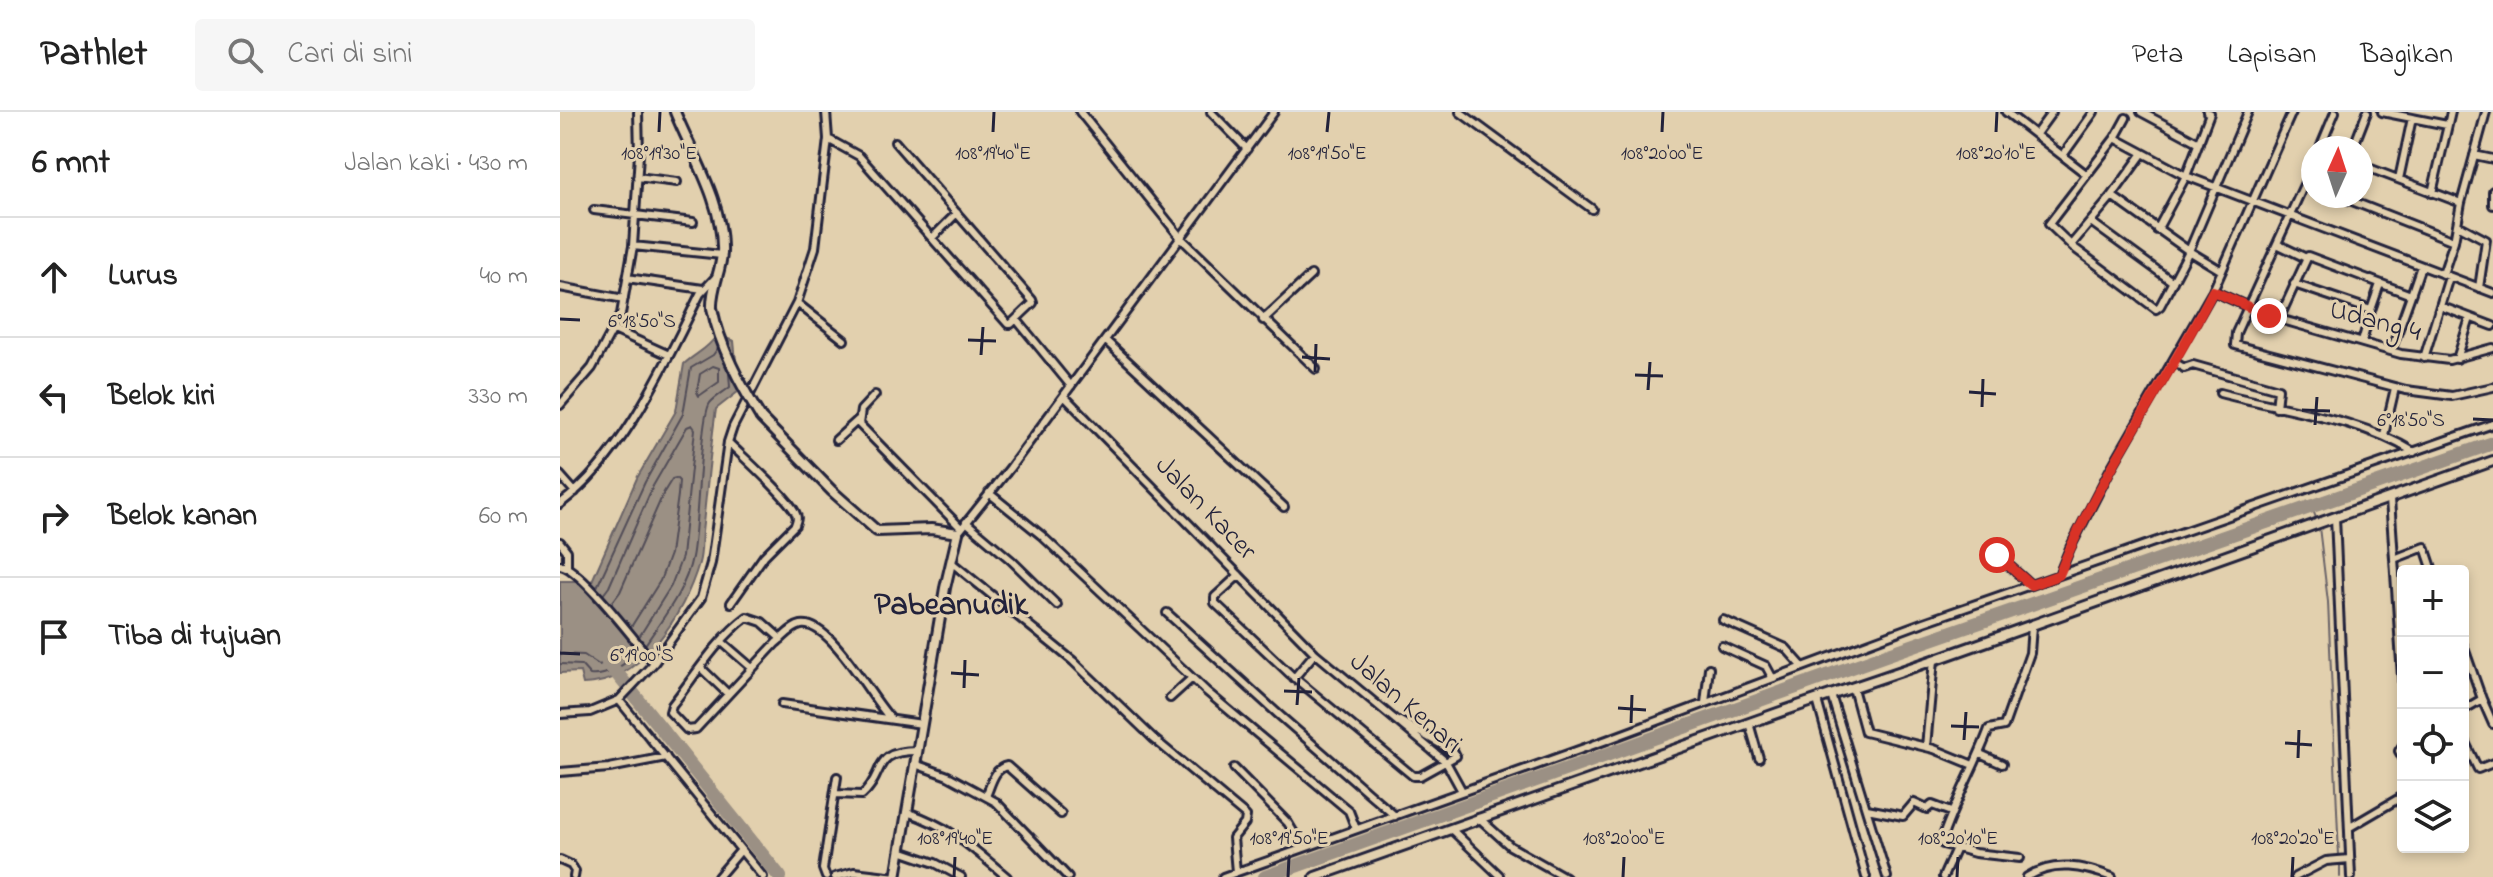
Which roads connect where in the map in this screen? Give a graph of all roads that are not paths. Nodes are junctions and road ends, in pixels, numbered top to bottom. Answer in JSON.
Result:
{"nodes":[{"id":1,"x":638,"y":112,"type":"edge"},
{"id":2,"x":675,"y":112,"type":"edge"},
{"id":3,"x":826,"y":112,"type":"edge"},
{"id":4,"x":1080,"y":112,"type":"edge"},
{"id":5,"x":1211,"y":112,"type":"edge"},
{"id":6,"x":1274,"y":112,"type":"edge"},
{"id":7,"x":1460,"y":112,"type":"edge"},
{"id":8,"x":2006,"y":112,"type":"edge"},
{"id":9,"x":2052,"y":112,"type":"edge"},
{"id":10,"x":2094,"y":112,"type":"edge"},
{"id":11,"x":2141,"y":112,"type":"edge"},
{"id":12,"x":2209,"y":112,"type":"edge"},
{"id":13,"x":2248,"y":112,"type":"edge"},
{"id":14,"x":2291,"y":112,"type":"edge"},
{"id":15,"x":2335,"y":112,"type":"edge"},
{"id":16,"x":2367,"y":112,"type":"edge"},
{"id":17,"x":2382,"y":112,"type":"edge"},
{"id":18,"x":2451,"y":112,"type":"edge"},
{"id":19,"x":2486,"y":112,"type":"edge"},
{"id":20,"x":2126,"y":118,"type":"dead end"},
{"id":21,"x":2412,"y":118,"type":"junction"},
{"id":22,"x":2447,"y":125,"type":"junction"},
{"id":23,"x":2036,"y":134,"type":"junction"},
{"id":24,"x":2325,"y":136,"type":"edge"},
{"id":25,"x":2358,"y":136,"type":"edge"},
{"id":26,"x":2115,"y":138,"type":"junction"},
{"id":27,"x":828,"y":139,"type":"junction"},
{"id":28,"x":895,"y":142,"type":"dead end"},
{"id":29,"x":2199,"y":143,"type":"junction"},
{"id":30,"x":1247,"y":149,"type":"junction"},
{"id":31,"x":2143,"y":153,"type":"junction"},
{"id":32,"x":2064,"y":154,"type":"junction"},
{"id":33,"x":2474,"y":155,"type":"junction"},
{"id":34,"x":2493,"y":159,"type":"edge"},
{"id":35,"x":2373,"y":169,"type":"edge"},
{"id":36,"x":2086,"y":174,"type":"junction"},
{"id":37,"x":2186,"y":176,"type":"junction"},
{"id":38,"x":637,"y":177,"type":"junction"},
{"id":39,"x":2399,"y":179,"type":"junction"},
{"id":40,"x":677,"y":182,"type":"dead end"},
{"id":41,"x":2216,"y":187,"type":"junction"},
{"id":42,"x":2493,"y":191,"type":"edge"},
{"id":43,"x":2432,"y":193,"type":"junction"},
{"id":44,"x":2112,"y":196,"type":"junction"},
{"id":45,"x":2301,"y":197,"type":"edge"},
{"id":46,"x":2251,"y":201,"type":"junction"},
{"id":47,"x":2461,"y":203,"type":"junction"},
{"id":48,"x":2493,"y":205,"type":"edge"},
{"id":49,"x":2370,"y":208,"type":"edge"},
{"id":50,"x":1592,"y":209,"type":"dead end"},
{"id":51,"x":594,"y":210,"type":"dead end"},
{"id":52,"x":957,"y":213,"type":"junction"},
{"id":53,"x":635,"y":216,"type":"junction"},
{"id":54,"x":2289,"y":217,"type":"junction"},
{"id":55,"x":693,"y":222,"type":"dead end"},
{"id":56,"x":2091,"y":222,"type":"junction"},
{"id":57,"x":2458,"y":225,"type":"junction"},
{"id":58,"x":2157,"y":230,"type":"junction"},
{"id":59,"x":932,"y":238,"type":"junction"},
{"id":60,"x":1181,"y":238,"type":"junction"},
{"id":61,"x":2454,"y":241,"type":"junction"},
{"id":62,"x":2277,"y":244,"type":"junction"},
{"id":63,"x":2071,"y":245,"type":"junction"},
{"id":64,"x":633,"y":246,"type":"junction"},
{"id":65,"x":2189,"y":251,"type":"junction"},
{"id":66,"x":722,"y":255,"type":"junction"},
{"id":67,"x":2306,"y":258,"type":"junction"},
{"id":68,"x":2421,"y":266,"type":"junction"},
{"id":69,"x":2222,"y":271,"type":"junction"},
{"id":70,"x":1311,"y":275,"type":"dead end"},
{"id":71,"x":2446,"y":275,"type":"junction"},
{"id":72,"x":627,"y":278,"type":"junction"},
{"id":73,"x":715,"y":278,"type":"junction"},
{"id":74,"x":2173,"y":282,"type":"junction"},
{"id":75,"x":2294,"y":284,"type":"junction"},
{"id":76,"x":2380,"y":284,"type":"junction"},
{"id":77,"x":560,"y":287,"type":"edge"},
{"id":78,"x":2479,"y":288,"type":"junction"},
{"id":79,"x":703,"y":289,"type":"junction"},
{"id":80,"x":2213,"y":291,"type":"junction"},
{"id":81,"x":2493,"y":293,"type":"edge"},
{"id":82,"x":2411,"y":295,"type":"junction"},
{"id":83,"x":624,"y":299,"type":"junction"},
{"id":84,"x":797,"y":303,"type":"junction"},
{"id":85,"x":2248,"y":306,"type":"junction"},
{"id":86,"x":2440,"y":306,"type":"junction"},
{"id":87,"x":2371,"y":310,"type":"junction"},
{"id":88,"x":2470,"y":318,"type":"junction"},
{"id":89,"x":2279,"y":319,"type":"junction"},
{"id":90,"x":1017,"y":320,"type":"junction"},
{"id":91,"x":1263,"y":320,"type":"junction"},
{"id":92,"x":2493,"y":326,"type":"edge"},
{"id":93,"x":614,"y":330,"type":"junction"},
{"id":94,"x":844,"y":340,"type":"dead end"},
{"id":95,"x":1105,"y":340,"type":"junction"},
{"id":96,"x":2362,"y":342,"type":"junction"},
{"id":97,"x":2493,"y":348,"type":"edge"},
{"id":98,"x":2391,"y":351,"type":"junction"},
{"id":99,"x":669,"y":355,"type":"junction"},
{"id":100,"x":2424,"y":358,"type":"junction"},
{"id":101,"x":2457,"y":359,"type":"junction"},
{"id":102,"x":2174,"y":362,"type":"junction"},
{"id":103,"x":1316,"y":369,"type":"dead end"},
{"id":104,"x":1071,"y":386,"type":"junction"},
{"id":105,"x":2493,"y":387,"type":"edge"},
{"id":106,"x":2395,"y":388,"type":"junction"},
{"id":107,"x":2220,"y":393,"type":"dead end"},
{"id":108,"x":875,"y":395,"type":"dead end"},
{"id":109,"x":1064,"y":396,"type":"junction"},
{"id":110,"x":560,"y":405,"type":"edge"},
{"id":111,"x":2276,"y":408,"type":"junction"},
{"id":112,"x":858,"y":420,"type":"junction"},
{"id":113,"x":2493,"y":424,"type":"edge"},
{"id":114,"x":2384,"y":435,"type":"junction"},
{"id":115,"x":836,"y":440,"type":"dead end"},
{"id":116,"x":728,"y":442,"type":"junction"},
{"id":117,"x":2414,"y":452,"type":"junction"},
{"id":118,"x":2493,"y":461,"type":"edge"},
{"id":119,"x":560,"y":475,"type":"edge"},
{"id":120,"x":575,"y":492,"type":"junction"},
{"id":121,"x":989,"y":493,"type":"junction"},
{"id":122,"x":2390,"y":499,"type":"junction"},
{"id":123,"x":560,"y":504,"type":"edge"},
{"id":124,"x":1284,"y":507,"type":"dead end"},
{"id":125,"x":2335,"y":517,"type":"junction"},
{"id":126,"x":962,"y":528,"type":"junction"},
{"id":127,"x":560,"y":542,"type":"edge"},
{"id":128,"x":1997,"y":555,"type":"dead end"},
{"id":129,"x":2394,"y":559,"type":"junction"},
{"id":130,"x":951,"y":562,"type":"junction"},
{"id":131,"x":2431,"y":565,"type":"edge"},
{"id":132,"x":563,"y":566,"type":"edge"},
{"id":133,"x":1239,"y":575,"type":"junction"},
{"id":134,"x":2059,"y":575,"type":"junction"},
{"id":135,"x":2397,"y":578,"type":"edge"},
{"id":136,"x":2031,"y":585,"type":"junction"},
{"id":137,"x":731,"y":603,"type":"dead end"},
{"id":138,"x":1057,"y":605,"type":"dead end"},
{"id":139,"x":1167,"y":613,"type":"dead end"},
{"id":140,"x":1723,"y":620,"type":"dead end"},
{"id":141,"x":2032,"y":626,"type":"junction"},
{"id":142,"x":781,"y":639,"type":"junction"},
{"id":143,"x":722,"y":642,"type":"junction"},
{"id":144,"x":1722,"y":646,"type":"dead end"},
{"id":145,"x":1315,"y":653,"type":"junction"},
{"id":146,"x":1934,"y":660,"type":"junction"},
{"id":147,"x":2469,"y":662,"type":"edge"},
{"id":148,"x":654,"y":663,"type":"junction"},
{"id":149,"x":1802,"y":666,"type":"junction"},
{"id":150,"x":701,"y":668,"type":"junction"},
{"id":151,"x":752,"y":668,"type":"junction"},
{"id":152,"x":1709,"y":668,"type":"dead end"},
{"id":153,"x":1772,"y":677,"type":"junction"},
{"id":154,"x":1192,"y":678,"type":"junction"},
{"id":155,"x":1294,"y":678,"type":"junction"},
{"id":156,"x":1853,"y":688,"type":"junction"},
{"id":157,"x":728,"y":694,"type":"junction"},
{"id":158,"x":1824,"y":697,"type":"junction"},
{"id":159,"x":621,"y":698,"type":"junction"},
{"id":160,"x":1170,"y":698,"type":"dead end"},
{"id":161,"x":2482,"y":699,"type":"junction"},
{"id":162,"x":1705,"y":703,"type":"junction"},
{"id":163,"x":782,"y":704,"type":"dead end"},
{"id":164,"x":1381,"y":709,"type":"junction"},
{"id":165,"x":2465,"y":709,"type":"edge"},
{"id":166,"x":560,"y":714,"type":"edge"},
{"id":167,"x":891,"y":719,"type":"junction"},
{"id":168,"x":1749,"y":723,"type":"junction"},
{"id":169,"x":922,"y":724,"type":"junction"},
{"id":170,"x":2493,"y":724,"type":"edge"},
{"id":171,"x":1926,"y":747,"type":"junction"},
{"id":172,"x":917,"y":751,"type":"junction"},
{"id":173,"x":2469,"y":753,"type":"edge"},
{"id":174,"x":1980,"y":754,"type":"junction"},
{"id":175,"x":666,"y":757,"type":"junction"},
{"id":176,"x":1759,"y":758,"type":"dead end"},
{"id":177,"x":2471,"y":758,"type":"joint"},
{"id":178,"x":1446,"y":762,"type":"junction"},
{"id":179,"x":2493,"y":763,"type":"edge"},
{"id":180,"x":915,"y":764,"type":"junction"},
{"id":181,"x":2002,"y":764,"type":"dead end"},
{"id":182,"x":1973,"y":765,"type":"junction"},
{"id":183,"x":1234,"y":768,"type":"dead end"},
{"id":184,"x":560,"y":772,"type":"edge"},
{"id":185,"x":837,"y":777,"type":"dead end"},
{"id":186,"x":1462,"y":791,"type":"junction"},
{"id":187,"x":835,"y":794,"type":"junction"},
{"id":188,"x":986,"y":796,"type":"junction"},
{"id":189,"x":2397,"y":800,"type":"edge"},
{"id":190,"x":1867,"y":809,"type":"junction"},
{"id":191,"x":907,"y":812,"type":"junction"},
{"id":192,"x":1951,"y":812,"type":"junction"},
{"id":193,"x":1061,"y":814,"type":"dead end"},
{"id":194,"x":1395,"y":816,"type":"junction"},
{"id":195,"x":1479,"y":818,"type":"junction"},
{"id":196,"x":2350,"y":827,"type":"junction"},
{"id":197,"x":1356,"y":829,"type":"junction"},
{"id":198,"x":1452,"y":830,"type":"junction"},
{"id":199,"x":1303,"y":848,"type":"junction"},
{"id":200,"x":1956,"y":848,"type":"junction"},
{"id":201,"x":741,"y":850,"type":"junction"},
{"id":202,"x":900,"y":851,"type":"junction"},
{"id":203,"x":2020,"y":858,"type":"dead end"},
{"id":204,"x":2346,"y":859,"type":"junction"},
{"id":205,"x":560,"y":860,"type":"edge"},
{"id":206,"x":1236,"y":872,"type":"junction"},
{"id":207,"x":1499,"y":875,"type":"edge"},
{"id":208,"x":1064,"y":876,"type":"edge"},
{"id":209,"x":574,"y":877,"type":"edge"},
{"id":210,"x":718,"y":877,"type":"edge"},
{"id":211,"x":763,"y":877,"type":"edge"},
{"id":212,"x":826,"y":877,"type":"edge"},
{"id":213,"x":835,"y":877,"type":"edge"},
{"id":214,"x":896,"y":877,"type":"edge"},
{"id":215,"x":961,"y":877,"type":"edge"},
{"id":216,"x":1007,"y":877,"type":"edge"},
{"id":217,"x":1223,"y":877,"type":"edge"},
{"id":218,"x":1315,"y":877,"type":"edge"},
{"id":219,"x":1565,"y":877,"type":"edge"},
{"id":220,"x":1866,"y":877,"type":"edge"},
{"id":221,"x":1887,"y":877,"type":"edge"},
{"id":222,"x":1943,"y":877,"type":"edge"},
{"id":223,"x":2027,"y":877,"type":"edge"},
{"id":224,"x":2112,"y":877,"type":"edge"},
{"id":225,"x":2295,"y":877,"type":"edge"},
{"id":226,"x":2351,"y":877,"type":"edge"}],
"edges":[{"from":1,"to":38,"type":"street"},
{"from":2,"to":66,"type":"street"},
{"from":3,"to":27,"type":"street"},
{"from":4,"to":60,"type":"street"},
{"from":5,"to":30,"type":"street"},
{"from":6,"to":30,"type":"street"},
{"from":7,"to":50,"type":"street"},
{"from":8,"to":23,"type":"street"},
{"from":9,"to":23,"type":"street"},
{"from":10,"to":32,"type":"street"},
{"from":11,"to":29,"type":"street"},
{"from":12,"to":29,"type":"street"},
{"from":13,"to":41,"type":"street"},
{"from":14,"to":46,"type":"street"},
{"from":15,"to":24,"type":"street"},
{"from":16,"to":25,"type":"street"},
{"from":17,"to":21,"type":"street"},
{"from":18,"to":22,"type":"street"},
{"from":19,"to":33,"type":"street"},
{"from":20,"to":26,"type":"street"},
{"from":21,"to":22,"type":"street"},
{"from":21,"to":39,"type":"street"},
{"from":22,"to":43,"type":"street"},
{"from":23,"to":32,"type":"street"},
{"from":26,"to":31,"type":"street"},
{"from":26,"to":36,"type":"street"},
{"from":27,"to":59,"type":"street"},
{"from":27,"to":84,"type":"street"},
{"from":28,"to":52,"type":"street"},
{"from":29,"to":37,"type":"street"},
{"from":30,"to":60,"type":"street"},
{"from":31,"to":37,"type":"street"},
{"from":31,"to":44,"type":"street"},
{"from":32,"to":36,"type":"street"},
{"from":33,"to":34,"type":"street"},
{"from":33,"to":47,"type":"street"},
{"from":35,"to":39,"type":"street"},
{"from":36,"to":63,"type":"street"},
{"from":37,"to":41,"type":"street"},
{"from":37,"to":58,"type":"street"},
{"from":38,"to":40,"type":"street"},
{"from":38,"to":53,"type":"street"},
{"from":39,"to":43,"type":"street"},
{"from":41,"to":46,"type":"street"},
{"from":41,"to":65,"type":"street"},
{"from":42,"to":48,"type":"street"},
{"from":43,"to":47,"type":"street"},
{"from":44,"to":56,"type":"street"},
{"from":44,"to":58,"type":"street"},
{"from":45,"to":54,"type":"street"},
{"from":46,"to":54,"type":"street"},
{"from":46,"to":69,"type":"street"},
{"from":47,"to":57,"type":"street"},
{"from":49,"to":61,"type":"street"},
{"from":51,"to":53,"type":"street"},
{"from":52,"to":59,"type":"street"},
{"from":52,"to":90,"type":"street"},
{"from":53,"to":55,"type":"street"},
{"from":53,"to":64,"type":"street"},
{"from":54,"to":62,"type":"street"},
{"from":54,"to":68,"type":"street"},
{"from":56,"to":63,"type":"street"},
{"from":56,"to":74,"type":"street"},
{"from":57,"to":61,"type":"street"},
{"from":57,"to":78,"type":"street"},
{"from":58,"to":65,"type":"street"},
{"from":59,"to":90,"type":"street"},
{"from":60,"to":91,"type":"street"},
{"from":60,"to":95,"type":"street"},
{"from":61,"to":71,"type":"street"},
{"from":62,"to":67,"type":"street"},
{"from":62,"to":85,"type":"street"},
{"from":63,"to":74,"type":"street"},
{"from":64,"to":66,"type":"street"},
{"from":64,"to":72,"type":"street"},
{"from":65,"to":69,"type":"street"},
{"from":65,"to":74,"type":"street"},
{"from":66,"to":73,"type":"street"},
{"from":67,"to":75,"type":"street"},
{"from":67,"to":76,"type":"street"},
{"from":68,"to":71,"type":"street"},
{"from":68,"to":82,"type":"street"},
{"from":69,"to":80,"type":"street"},
{"from":70,"to":91,"type":"street"},
{"from":71,"to":78,"type":"street"},
{"from":71,"to":86,"type":"street"},
{"from":72,"to":79,"type":"street"},
{"from":72,"to":83,"type":"street"},
{"from":73,"to":79,"type":"street"},
{"from":73,"to":126,"type":"street","bridge":true},
{"from":75,"to":87,"type":"street"},
{"from":75,"to":89,"type":"street"},
{"from":76,"to":82,"type":"street"},
{"from":76,"to":87,"type":"street"},
{"from":77,"to":83,"type":"street"},
{"from":78,"to":81,"type":"street"},
{"from":79,"to":99,"type":"street"},
{"from":80,"to":85,"type":"street","name":"Udang 4"},
{"from":80,"to":102,"type":"street"},
{"from":82,"to":98,"type":"street"},
{"from":83,"to":93,"type":"street"},
{"from":84,"to":94,"type":"street"},
{"from":84,"to":116,"type":"street"},
{"from":85,"to":89,"type":"street","name":"Udang 4"},
{"from":85,"to":106,"type":"street"},
{"from":86,"to":88,"type":"street"},
{"from":86,"to":100,"type":"street"},
{"from":87,"to":96,"type":"street"},
{"from":88,"to":92,"type":"street"},
{"from":88,"to":101,"type":"street"},
{"from":89,"to":96,"type":"street","name":"Udang 4"},
{"from":90,"to":104,"type":"street"},
{"from":91,"to":103,"type":"street"},
{"from":93,"to":99,"type":"street"},
{"from":93,"to":110,"type":"street"},
{"from":95,"to":104,"type":"street"},
{"from":95,"to":124,"type":"street"},
{"from":96,"to":98,"type":"street","name":"Udang 4"},
{"from":97,"to":101,"type":"street","name":"Udang 4"},
{"from":98,"to":100,"type":"street","name":"Udang 4"},
{"from":99,"to":120,"type":"street"},
{"from":100,"to":101,"type":"street","name":"Udang 4"},
{"from":102,"to":111,"type":"street"},
{"from":102,"to":134,"type":"street"},
{"from":104,"to":109,"type":"street"},
{"from":105,"to":106,"type":"street"},
{"from":106,"to":114,"type":"street"},
{"from":107,"to":111,"type":"street"},
{"from":108,"to":112,"type":"street"},
{"from":109,"to":121,"type":"street"},
{"from":109,"to":133,"type":"street","name":"Jalan Kacer"},
{"from":111,"to":114,"type":"street"},
{"from":112,"to":115,"type":"street"},
{"from":112,"to":126,"type":"street"},
{"from":113,"to":117,"type":"street"},
{"from":114,"to":117,"type":"street"},
{"from":116,"to":137,"type":"street"},
{"from":116,"to":148,"type":"street"},
{"from":117,"to":134,"type":"street"},
{"from":118,"to":122,"type":"street"},
{"from":119,"to":120,"type":"street"},
{"from":120,"to":123,"type":"street"},
{"from":121,"to":126,"type":"street"},
{"from":121,"to":154,"type":"street"},
{"from":122,"to":125,"type":"street"},
{"from":122,"to":129,"type":"street"},
{"from":125,"to":141,"type":"street"},
{"from":125,"to":196,"type":"street"},
{"from":126,"to":130,"type":"street"},
{"from":126,"to":138,"type":"street"},
{"from":127,"to":132,"type":"street"},
{"from":128,"to":136,"type":"street"},
{"from":129,"to":131,"type":"street"},
{"from":129,"to":135,"type":"street"},
{"from":130,"to":169,"type":"street"},
{"from":130,"to":206,"type":"street"},
{"from":132,"to":148,"type":"street"},
{"from":133,"to":145,"type":"street","name":"Jalan Kacer"},
{"from":133,"to":155,"type":"street"},
{"from":134,"to":136,"type":"street"},
{"from":136,"to":149,"type":"street"},
{"from":139,"to":194,"type":"street"},
{"from":140,"to":149,"type":"street"},
{"from":141,"to":146,"type":"street"},
{"from":141,"to":174,"type":"street"},
{"from":142,"to":143,"type":"street"},
{"from":142,"to":151,"type":"street"},
{"from":142,"to":167,"type":"street"},
{"from":143,"to":150,"type":"street"},
{"from":143,"to":151,"type":"street"},
{"from":144,"to":153,"type":"street"},
{"from":145,"to":155,"type":"street"},
{"from":145,"to":164,"type":"street","name":"Jalan Kenari"},
{"from":146,"to":156,"type":"street"},
{"from":146,"to":171,"type":"street"},
{"from":147,"to":161,"type":"street"},
{"from":148,"to":159,"type":"street"},
{"from":149,"to":153,"type":"street"},
{"from":150,"to":157,"type":"street"},
{"from":150,"to":157,"type":"street"},
{"from":151,"to":157,"type":"street"},
{"from":152,"to":162,"type":"street"},
{"from":153,"to":162,"type":"street"},
{"from":154,"to":160,"type":"street"},
{"from":154,"to":197,"type":"street"},
{"from":155,"to":178,"type":"street"},
{"from":156,"to":158,"type":"street"},
{"from":156,"to":171,"type":"street"},
{"from":158,"to":168,"type":"street"},
{"from":158,"to":190,"type":"street"},
{"from":158,"to":220,"type":"street"},
{"from":159,"to":166,"type":"street"},
{"from":159,"to":175,"type":"street"},
{"from":161,"to":165,"type":"street"},
{"from":161,"to":170,"type":"street"},
{"from":162,"to":186,"type":"street"},
{"from":163,"to":167,"type":"street"},
{"from":164,"to":178,"type":"street","name":"Jalan Kenari"},
{"from":164,"to":178,"type":"street"},
{"from":167,"to":169,"type":"street"},
{"from":168,"to":176,"type":"street"},
{"from":168,"to":195,"type":"street"},
{"from":169,"to":172,"type":"street"},
{"from":171,"to":182,"type":"street"},
{"from":172,"to":180,"type":"street"},
{"from":172,"to":187,"type":"street"},
{"from":173,"to":177,"type":"street"},
{"from":174,"to":181,"type":"street"},
{"from":174,"to":182,"type":"street"},
{"from":175,"to":184,"type":"street"},
{"from":175,"to":201,"type":"street"},
{"from":177,"to":179,"type":"street"},
{"from":178,"to":186,"type":"street","name":"Jalan Kenari"},
{"from":180,"to":188,"type":"street"},
{"from":180,"to":191,"type":"street"},
{"from":182,"to":192,"type":"street"},
{"from":183,"to":199,"type":"street"},
{"from":185,"to":187,"type":"street"},
{"from":186,"to":194,"type":"street"},
{"from":187,"to":212,"type":"street"},
{"from":188,"to":193,"type":"street"},
{"from":188,"to":208,"type":"street"},
{"from":189,"to":196,"type":"street"},
{"from":190,"to":192,"type":"street"},
{"from":190,"to":221,"type":"street"},
{"from":191,"to":202,"type":"street"},
{"from":191,"to":216,"type":"street"},
{"from":192,"to":200,"type":"street"},
{"from":194,"to":197,"type":"street"},
{"from":195,"to":198,"type":"street"},
{"from":195,"to":219,"type":"street"},
{"from":196,"to":204,"type":"street"},
{"from":197,"to":199,"type":"street"},
{"from":198,"to":207,"type":"street"},
{"from":198,"to":218,"type":"street"},
{"from":199,"to":206,"type":"street"},
{"from":200,"to":203,"type":"street"},
{"from":200,"to":222,"type":"street"},
{"from":201,"to":210,"type":"street"},
{"from":201,"to":211,"type":"street"},
{"from":202,"to":214,"type":"street"},
{"from":202,"to":215,"type":"street"},
{"from":204,"to":225,"type":"street"},
{"from":204,"to":226,"type":"street"},
{"from":205,"to":209,"type":"street"},
{"from":206,"to":217,"type":"street"},
{"from":213,"to":214,"type":"street"},
{"from":223,"to":224,"type":"street"}]}
